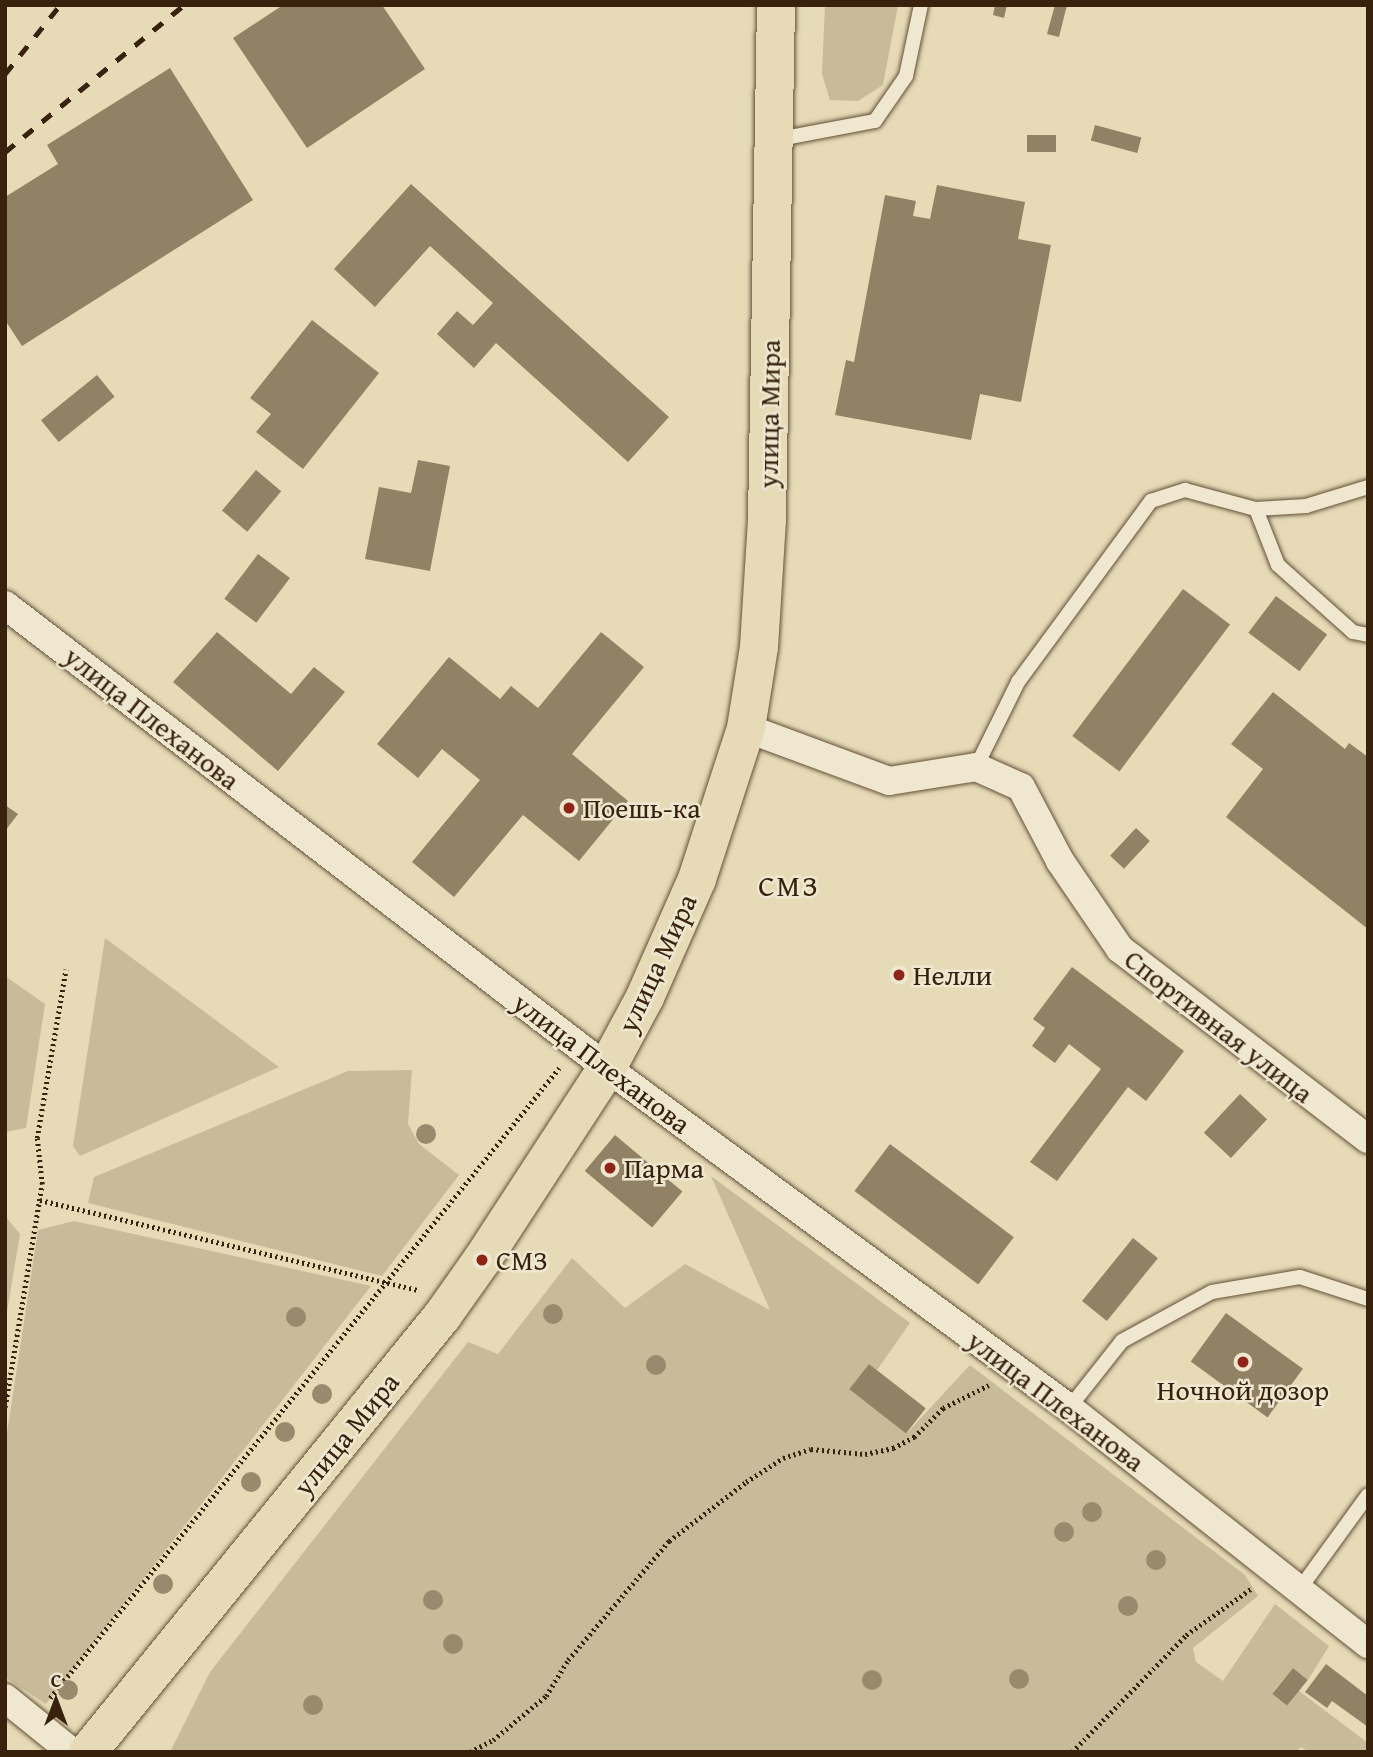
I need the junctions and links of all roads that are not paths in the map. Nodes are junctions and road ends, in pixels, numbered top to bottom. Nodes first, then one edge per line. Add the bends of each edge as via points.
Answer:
1 (776, 5) edge
2 (921, 5) edge
3 (772, 140) junction
4 (1368, 487) edge
5 (1256, 509) junction
6 (5, 605) edge
7 (1368, 635) edge
8 (746, 728) junction
9 (976, 767) junction
10 (592, 1056) junction
11 (1368, 1139) edge
12 (1368, 1299) edge
13 (1069, 1408) junction
14 (1368, 1495) edge
15 (1299, 1590) junction
16 (1368, 1644) edge
17 (5, 1698) edge
18 (72, 1752) edge
19 (88, 1752) edge

1 - 3 highway, улица Мира
2 - 3 lane via 906,76 875,121
3 - 8 highway, улица Мира via 767,520 760,647
4 - 5 lane via 1306,506
5 - 7 lane via 1278,565 1353,632
5 - 9 lane via 1185,490 1151,501 1018,682
6 - 10 street, улица Плеханова
8 - 9 street via 889,781
8 - 10 highway, улица Мира via 696,879 645,997
9 - 11 street, Спортивная улица via 1021,787 1060,861 1120,949
10 - 13 street, улица Плеханова
10 - 19 highway, улица Мира via 454,1299
12 - 13 lane via 1300,1277 1212,1292 1122,1341
13 - 15 street, улица Плеханова
14 - 15 lane
15 - 16 street, улица Плеханова
17 - 18 street

